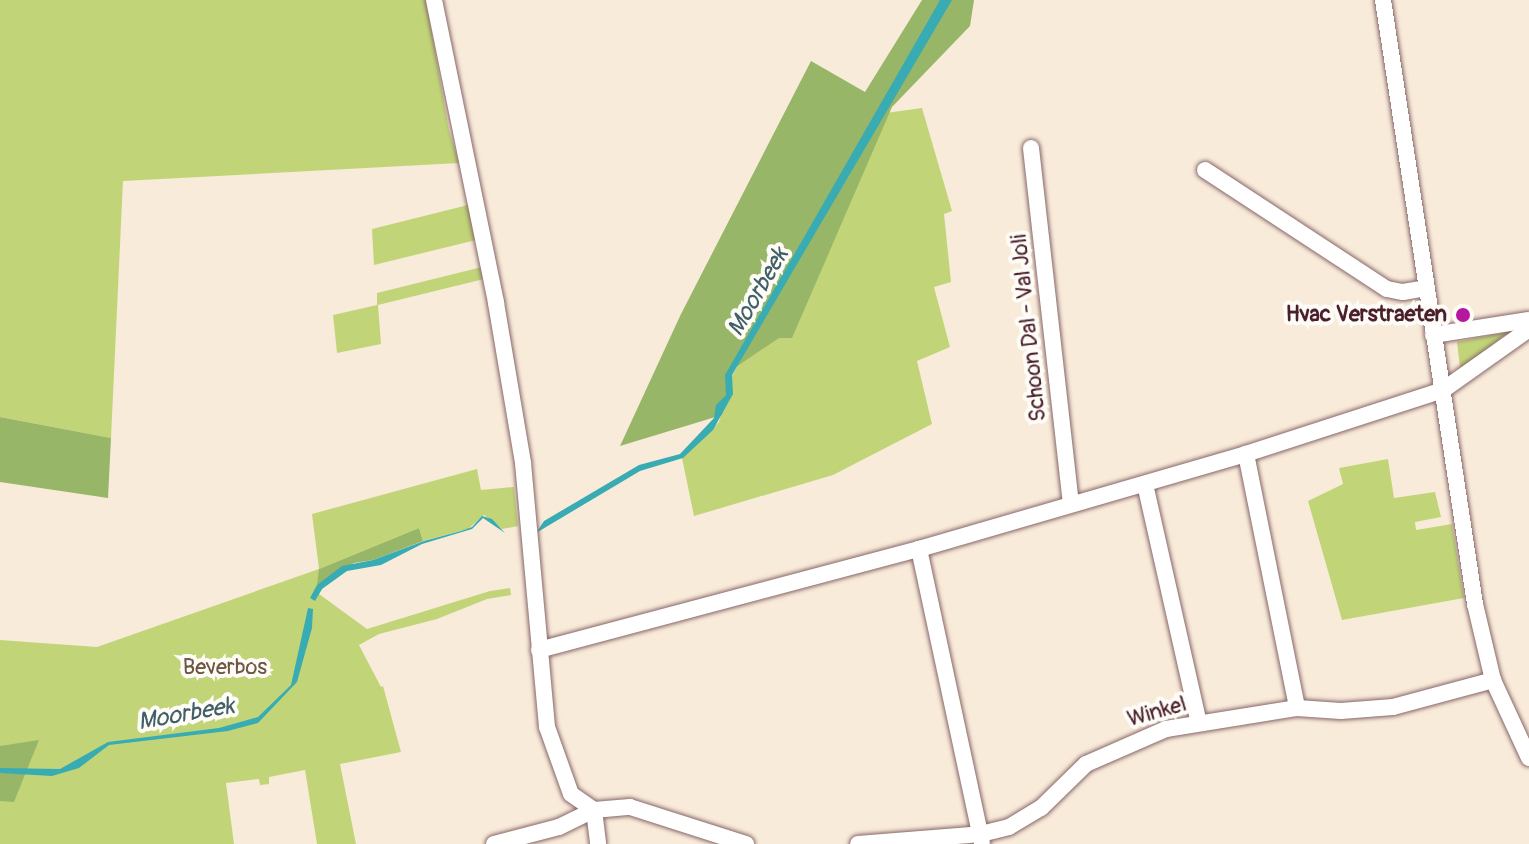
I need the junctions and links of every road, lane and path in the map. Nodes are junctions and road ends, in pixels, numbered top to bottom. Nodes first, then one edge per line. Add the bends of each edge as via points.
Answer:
1 (434, 0) edge
2 (1383, 0) edge
3 (1031, 148) dead end
4 (1205, 170) dead end
5 (1426, 288) junction
6 (1529, 320) edge
7 (1529, 329) edge
8 (1433, 335) junction
9 (1443, 390) junction
10 (1246, 454) junction
11 (1145, 484) junction
12 (1071, 504) junction
13 (919, 549) junction
14 (539, 650) junction
15 (1493, 680) junction
16 (1297, 708) junction
17 (1199, 723) junction
18 (1529, 758) edge
19 (594, 810) junction
20 (982, 839) edge
21 (494, 844) edge
22 (598, 844) edge
23 (746, 844) edge
24 (858, 844) edge

1 - 14 street via 523,463
2 - 5 street
3 - 12 street, Schoon Dal - Val Joli
4 - 5 street via 1387,289
5 - 8 street
6 - 8 street
7 - 9 street
8 - 9 street
9 - 10 street
9 - 15 street via 1475,604
10 - 11 street
10 - 16 street
11 - 12 street
11 - 17 street
12 - 13 street
13 - 14 street
13 - 20 street
14 - 19 street via 547,727 559,767 571,794
15 - 16 street, Winkel via 1393,707
15 - 18 street
16 - 17 street, Winkel
17 - 20 street, Winkel via 1166,729 1086,764 1041,808
19 - 21 street via 559,827
19 - 22 street
19 - 23 street via 630,807
20 - 24 street, Winkel

